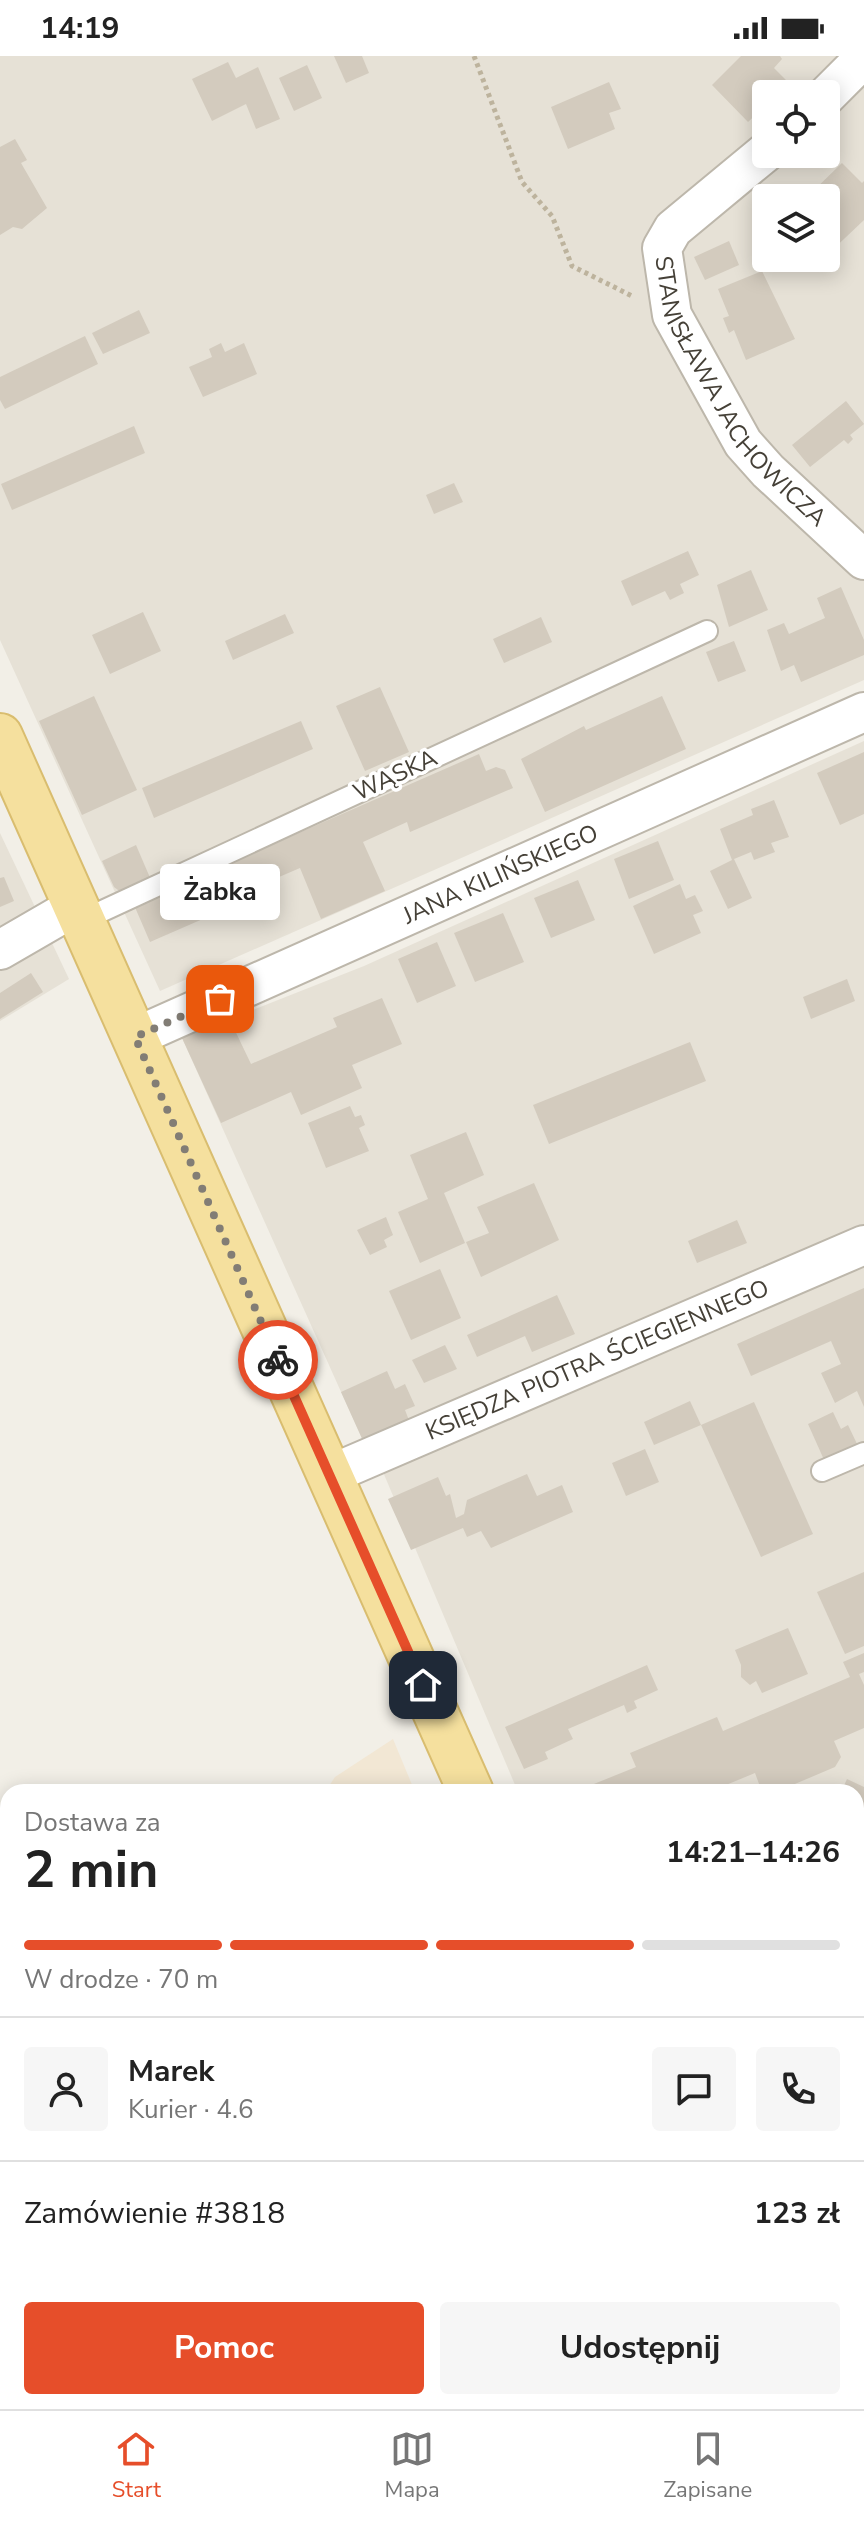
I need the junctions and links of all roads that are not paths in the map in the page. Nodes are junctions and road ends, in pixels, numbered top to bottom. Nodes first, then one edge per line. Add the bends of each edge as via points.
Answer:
1 (864, 58) edge
2 (840, 82) edge
3 (752, 164) edge
4 (864, 560) edge
5 (707, 631) dead end
6 (864, 712) edge
7 (0, 736) edge
8 (79, 913) junction
9 (0, 950) edge
10 (135, 1037) junction
11 (864, 1245) edge
12 (864, 1453) edge
13 (822, 1471) dead end
14 (329, 1475) junction
15 (467, 1784) edge

1 - 2 street
3 - 4 street, STANISŁAWA JACHOWICZA via 673,229 662,248 672,315 743,443
5 - 8 lane, WĄSKA
6 - 10 street, JANA KILIŃSKIEGO
7 - 8 main road
8 - 9 street
8 - 10 main road
10 - 14 main road
11 - 14 street, KSIĘDZA PIOTRA ŚCIEGIENNEGO
12 - 13 lane
14 - 15 main road

